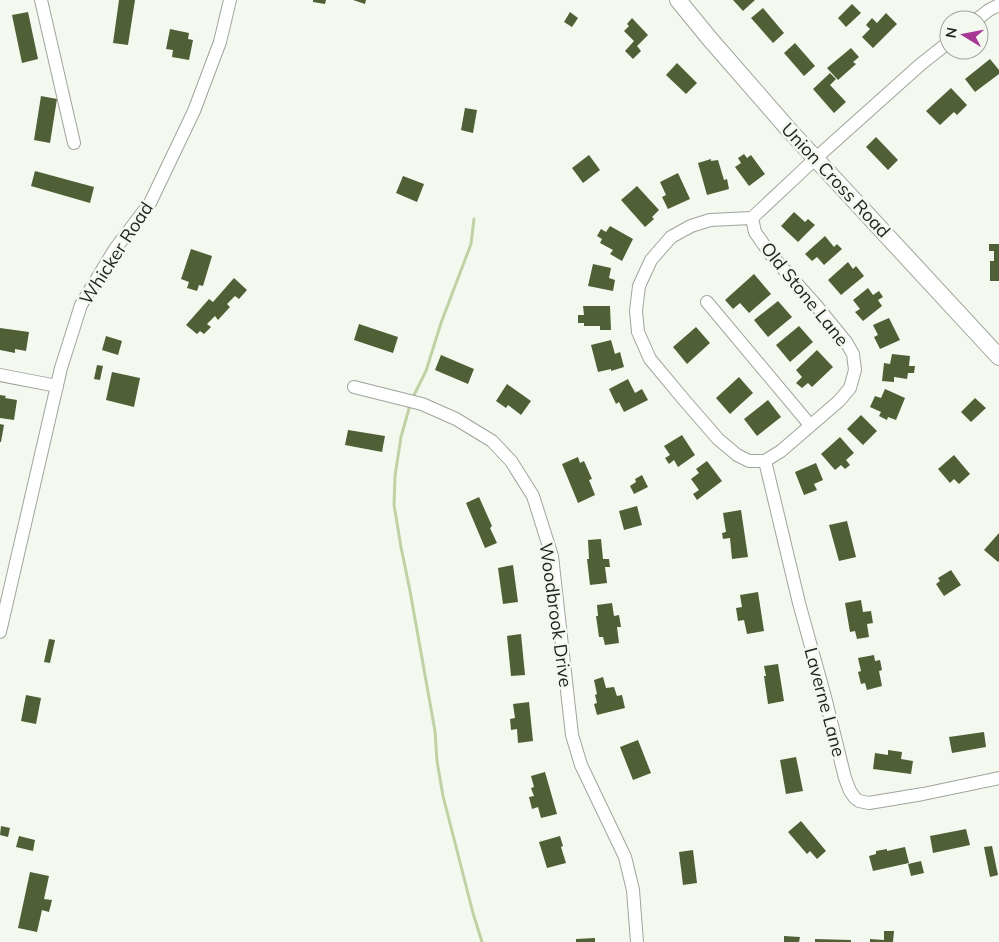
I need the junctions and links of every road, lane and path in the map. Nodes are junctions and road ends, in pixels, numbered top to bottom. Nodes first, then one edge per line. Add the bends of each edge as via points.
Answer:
1 (41, 0) edge
2 (230, 0) edge
3 (678, 0) edge
4 (939, 50) edge
5 (74, 143) dead end
6 (816, 158) junction
7 (752, 218) junction
8 (707, 302) dead end
9 (999, 357) edge
10 (0, 376) edge
11 (57, 386) junction
12 (354, 387) dead end
13 (810, 425) junction
14 (765, 461) junction
15 (0, 632) edge
16 (999, 778) edge
17 (638, 942) edge

1 - 5 street
2 - 11 street, Whicker Road via 220,42 194,111 150,203 115,249 81,305
3 - 6 main road, Union Cross Road
4 - 6 street
6 - 7 street
6 - 9 main road, Union Cross Road
7 - 13 street, Old Stone Lane via 755,232 771,255 815,304 853,354 855,370 850,388 839,402
7 - 14 street via 710,220 671,237 650,260 639,286 636,312 638,332 650,359 685,402 737,455
8 - 13 street
10 - 11 street
11 - 15 street, Whicker Road
12 - 17 street, Woodbrook Drive via 422,404 456,419 492,441 511,461 533,496 552,556 572,735 581,765 625,857 633,890
13 - 14 street, Old Stone Lane via 782,451
14 - 16 street, Laverne Lane via 799,604 850,791 859,800 869,803

